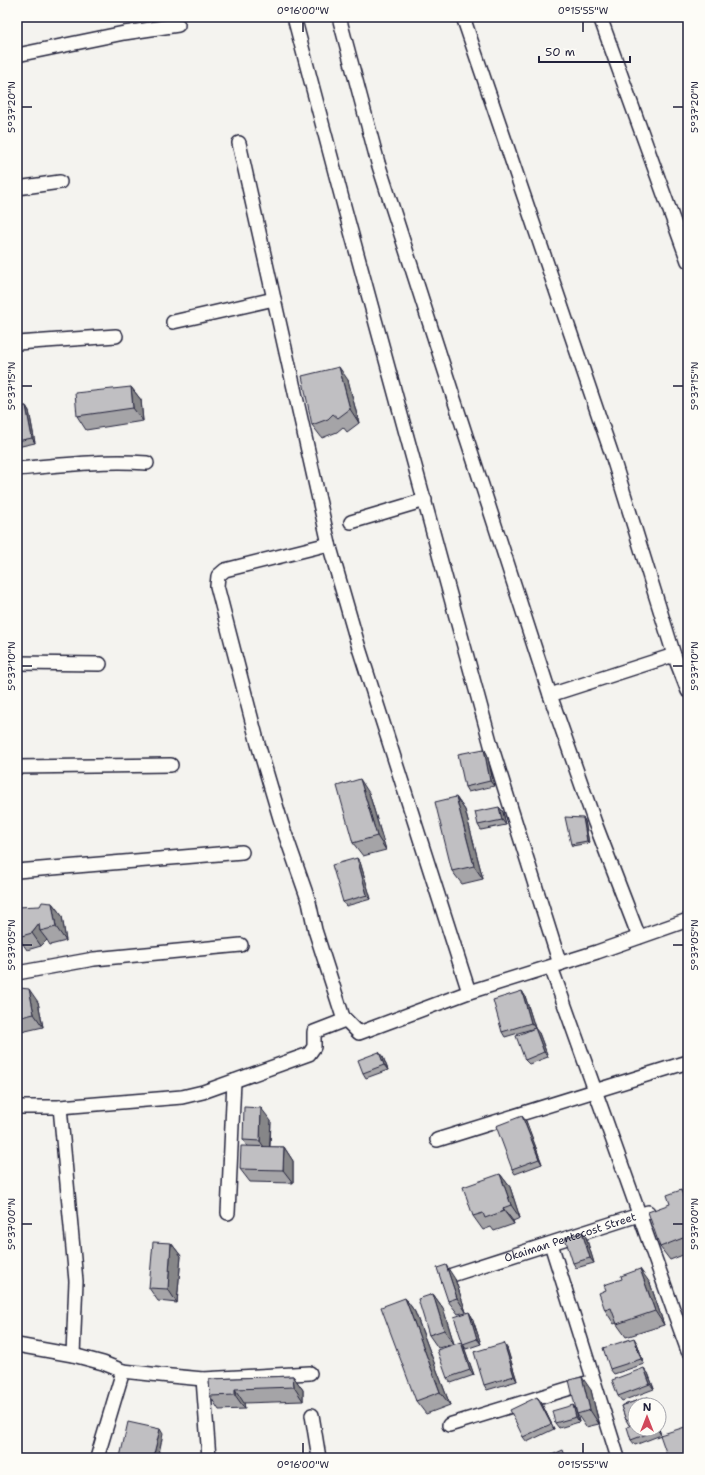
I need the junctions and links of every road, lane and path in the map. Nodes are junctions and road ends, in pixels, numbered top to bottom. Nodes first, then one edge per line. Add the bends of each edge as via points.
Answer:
1 (294, 17) edge
2 (340, 17) edge
3 (463, 17) edge
4 (600, 17) edge
5 (178, 26) dead end
6 (17, 55) edge
7 (238, 143) dead end
8 (60, 182) dead end
9 (17, 188) edge
10 (688, 261) edge
11 (274, 299) junction
12 (173, 322) dead end
13 (116, 336) dead end
14 (17, 343) edge
15 (147, 463) dead end
16 (17, 469) edge
17 (424, 500) junction
18 (351, 522) dead end
19 (329, 544) junction
20 (674, 655) junction
21 (17, 663) edge
22 (100, 664) dead end
23 (688, 691) edge
24 (550, 695) junction
25 (171, 765) dead end
26 (17, 767) edge
27 (242, 852) dead end
28 (17, 871) edge
29 (688, 920) edge
30 (639, 937) junction
31 (241, 945) dead end
32 (555, 965) junction
33 (17, 973) edge
34 (470, 992) junction
35 (342, 1021) junction
36 (688, 1062) edge
37 (234, 1081) junction
38 (595, 1092) junction
39 (60, 1106) junction
40 (17, 1108) edge
41 (437, 1140) dead end
42 (661, 1208) edge
43 (228, 1213) dead end
44 (640, 1215) junction
45 (551, 1244) junction
46 (452, 1275) dead end
47 (687, 1343) edge
48 (17, 1345) edge
49 (73, 1355) junction
50 (123, 1371) junction
51 (310, 1374) dead end
52 (203, 1379) junction
53 (595, 1381) junction
54 (312, 1414) dead end
55 (448, 1425) dead end
56 (97, 1458) edge
57 (209, 1458) edge
58 (319, 1458) edge
59 (618, 1458) edge

1 - 17 street
2 - 24 street via 378,163
3 - 20 street via 608,444
4 - 10 street
5 - 6 street via 124,32
7 - 11 street
8 - 9 street
11 - 12 street
11 - 19 street
13 - 14 street
15 - 16 street via 119,461
17 - 18 street
17 - 32 street via 491,746
19 - 34 street via 359,648
19 - 35 street via 225,570 218,576 216,586 258,744 282,825 309,902
20 - 23 street
20 - 24 street
21 - 22 street
24 - 30 street
25 - 26 street
27 - 28 street
29 - 30 street
30 - 32 street
31 - 33 street via 94,959
32 - 34 street
32 - 38 street
34 - 35 street via 359,1033
35 - 37 street via 314,1032 314,1047 309,1054
36 - 38 street
37 - 39 street via 182,1097
37 - 43 street
38 - 41 street
38 - 44 street
39 - 40 street
39 - 49 street via 76,1281
42 - 44 street, Okaiman Pentecost Street
44 - 45 street, Okaiman Pentecost Street
44 - 47 street
45 - 46 street, Okaiman Pentecost Street
45 - 53 street
48 - 49 street
49 - 50 street
50 - 52 street
50 - 56 street
51 - 52 street
52 - 57 street
53 - 55 street
53 - 59 street
54 - 58 street

